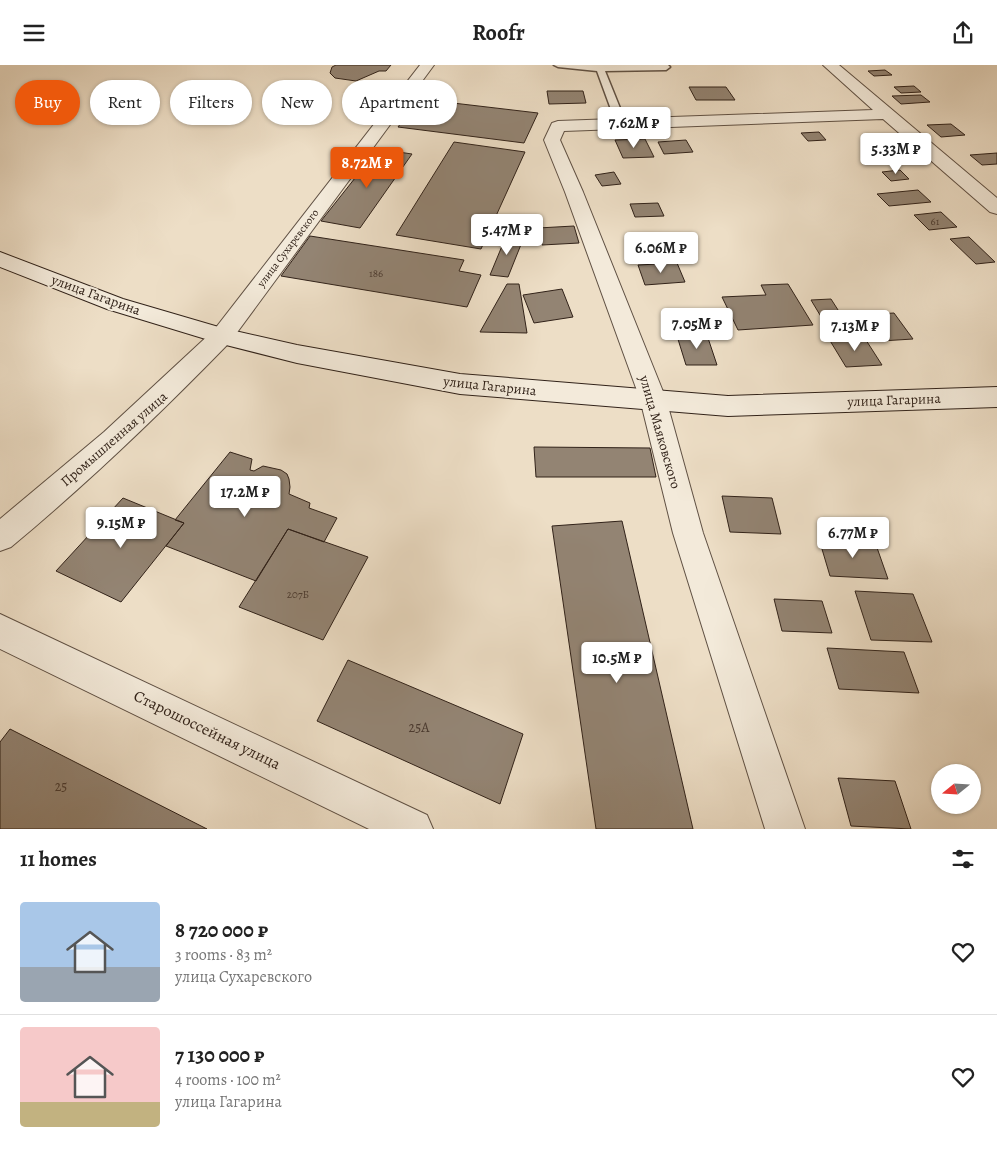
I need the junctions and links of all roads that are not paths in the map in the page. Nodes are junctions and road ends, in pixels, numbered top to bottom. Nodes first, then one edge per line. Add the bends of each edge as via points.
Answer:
1 (427, 65) edge
2 (558, 65) edge
3 (830, 65) edge
4 (666, 67) dead end
5 (600, 69) junction
6 (886, 114) junction
7 (621, 123) junction
8 (997, 208) edge
9 (0, 259) edge
10 (222, 336) junction
11 (997, 397) edge
12 (653, 399) junction
13 (0, 537) edge
14 (0, 631) edge
15 (413, 829) edge
16 (785, 829) edge

1 - 10 street, улица Сухаревского
2 - 5 lane
3 - 6 street
4 - 5 lane
5 - 7 lane
6 - 7 street, улица Маяковского
6 - 8 street
7 - 12 street, улица Маяковского via 558,126 552,140
9 - 10 street, улица Гагарина via 116,304
10 - 12 street, улица Гагарина via 297,354 460,384
10 - 13 street, Промышленная улица via 170,390
11 - 12 street, улица Гагарина via 728,406
12 - 16 street, улица Маяковского via 688,533
14 - 15 street, Старошоссейная улица

